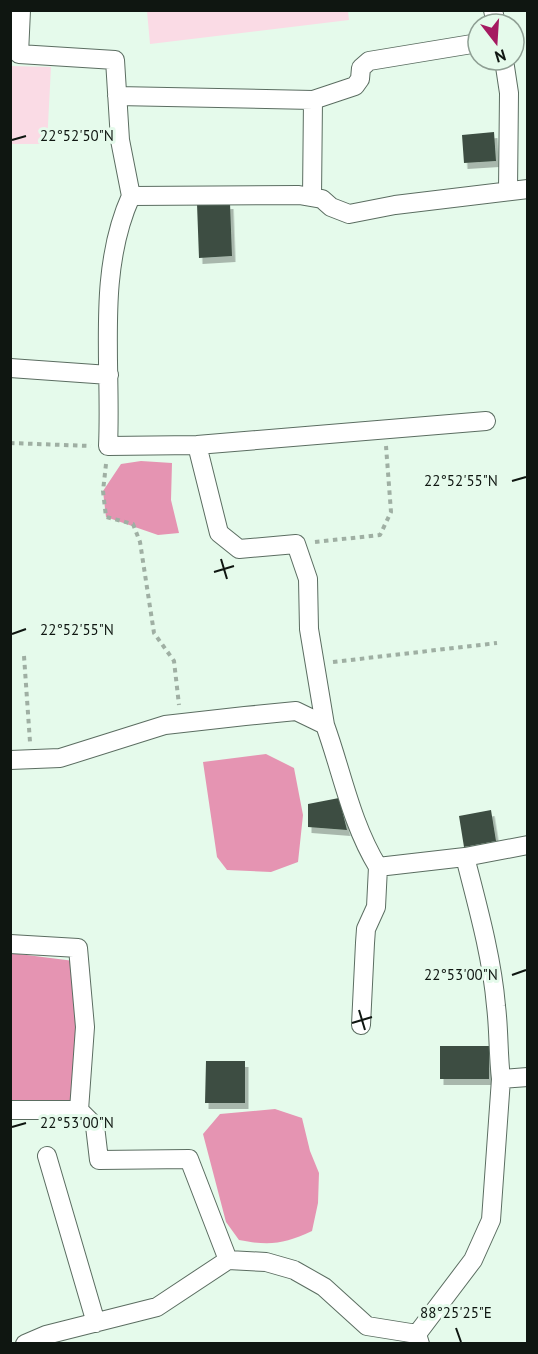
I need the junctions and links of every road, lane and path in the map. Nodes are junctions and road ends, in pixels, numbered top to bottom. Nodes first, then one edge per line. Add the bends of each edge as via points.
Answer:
1 (21, 10) edge
2 (466, 45) edge
3 (506, 72) edge
4 (117, 96) junction
5 (313, 100) junction
6 (528, 189) edge
7 (508, 190) junction
8 (131, 196) junction
9 (312, 197) junction
10 (10, 368) edge
11 (109, 375) junction
12 (486, 421) dead end
13 (385, 431) junction
14 (10, 443) edge
15 (197, 445) junction
16 (108, 446) junction
17 (296, 544) junction
18 (497, 643) dead end
19 (24, 656) dead end
20 (315, 664) junction
21 (181, 723) junction
22 (325, 725) junction
23 (10, 760) edge
24 (32, 761) junction
25 (528, 845) edge
26 (465, 857) junction
27 (378, 867) junction
28 (10, 944) edge
29 (361, 1025) dead end
30 (528, 1077) edge
31 (501, 1079) junction
32 (10, 1110) edge
33 (79, 1110) junction
34 (47, 1156) dead end
35 (228, 1260) junction
36 (96, 1323) junction
37 (418, 1339) edge
38 (25, 1344) edge

1 - 4 street via 19,54 115,60
2 - 5 street via 369,61 361,68 355,87
3 - 7 street
4 - 5 street
4 - 8 street via 120,140
5 - 9 street
6 - 7 street
7 - 9 street via 349,214
8 - 9 street
8 - 11 street via 122,216 109,275
10 - 11 street
11 - 16 street
12 - 13 street
13 - 15 street
13 - 17 path via 391,512 380,535
14 - 16 path
15 - 16 street
15 - 17 street via 219,533 239,549
16 - 21 path via 103,491 106,517 133,524 140,542 154,633 174,661
17 - 20 street via 308,579 309,629
18 - 20 path
19 - 24 path
20 - 22 street
21 - 22 street via 296,711
21 - 24 street via 60,758
22 - 27 street via 351,808
23 - 24 street
25 - 26 street
26 - 27 street
26 - 31 street via 496,1006
27 - 29 street via 376,907 365,936
28 - 33 street via 78,948 85,1027
30 - 31 street
31 - 37 street via 491,1220 473,1260
32 - 33 street
33 - 35 street via 95,1125 99,1160 189,1159
34 - 36 street
35 - 36 street via 157,1307
35 - 37 street via 266,1262 294,1270 324,1287 367,1326
36 - 38 street

